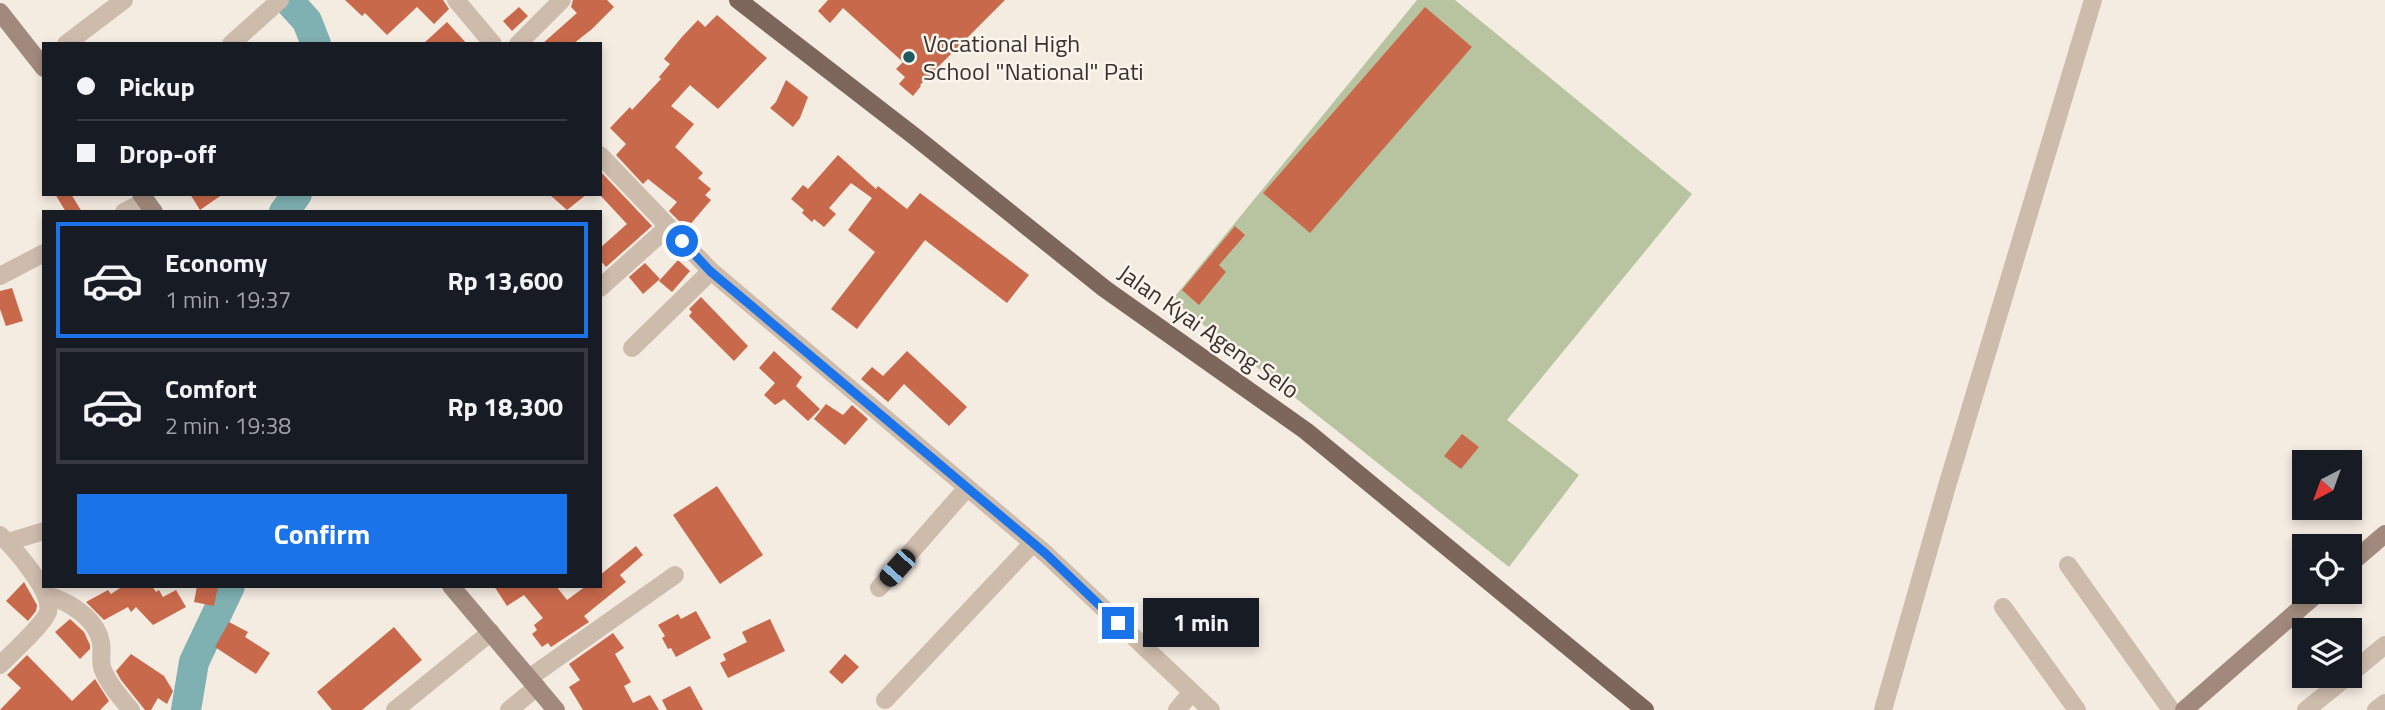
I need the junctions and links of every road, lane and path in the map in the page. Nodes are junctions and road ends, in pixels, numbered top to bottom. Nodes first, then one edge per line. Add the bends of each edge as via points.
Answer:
1 (124, 0) edge
2 (456, 0) edge
3 (562, 0) edge
4 (738, 0) edge
5 (2093, 0) edge
6 (273, 3) edge
7 (0, 12) edge
8 (69, 42) edge
9 (233, 42) edge
10 (491, 42) edge
11 (520, 42) edge
12 (42, 63) edge
13 (602, 157) edge
14 (147, 202) edge
15 (129, 210) edge
16 (668, 227) junction
17 (42, 254) edge
18 (710, 271) junction
19 (0, 276) edge
20 (602, 286) edge
21 (632, 348) dead end
22 (967, 488) junction
23 (42, 531) edge
24 (2385, 534) edge
25 (4, 539) edge
26 (1032, 544) junction
27 (2362, 554) edge
28 (2068, 565) dead end
29 (675, 575) dead end
30 (453, 588) edge
31 (879, 588) dead end
32 (46, 595) junction
33 (2306, 604) edge
34 (2003, 607) dead end
35 (491, 632) junction
36 (2385, 645) edge
37 (2362, 664) edge
38 (0, 665) edge
39 (533, 683) junction
40 (2333, 688) edge
41 (1191, 693) junction
42 (885, 700) dead end
43 (2385, 703) edge
44 (2194, 707) edge
45 (131, 710) edge
46 (395, 710) edge
47 (509, 710) edge
48 (556, 710) edge
49 (1177, 710) edge
50 (1211, 710) edge
51 (1645, 710) edge
52 (1883, 710) edge
53 (2077, 710) edge
54 (2171, 710) edge
55 (2306, 710) edge
56 (2376, 710) edge

1 - 8 street
2 - 10 street
3 - 11 street
4 - 51 main road, Jalan Kyai Ageng Selo via 1105,289 1306,431
5 - 52 street
6 - 9 street
7 - 12 main road
13 - 16 street
14 - 15 street
16 - 18 street
16 - 20 street
17 - 19 street
18 - 21 street
18 - 22 street
22 - 26 street
22 - 31 street
23 - 25 street
24 - 27 main road
25 - 32 street
26 - 41 street
26 - 42 street
28 - 54 street
29 - 39 street
30 - 35 main road
32 - 38 street via 45,618
32 - 45 street via 71,603 94,627 101,642 103,671
33 - 44 main road
34 - 53 street
35 - 39 main road
35 - 46 street
36 - 37 street
39 - 47 street
39 - 48 main road
40 - 55 street
41 - 49 street
41 - 50 street
43 - 56 street

